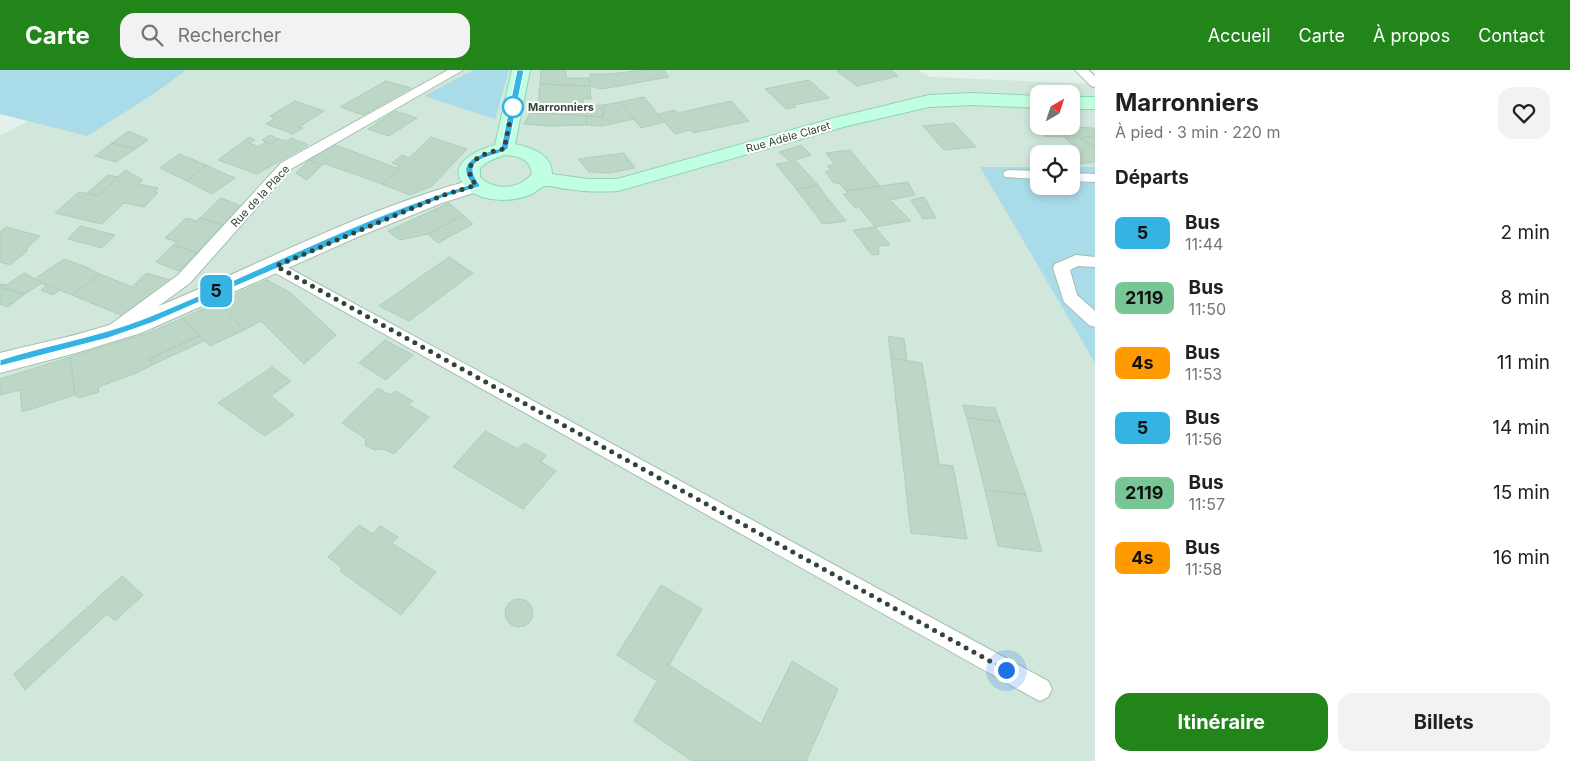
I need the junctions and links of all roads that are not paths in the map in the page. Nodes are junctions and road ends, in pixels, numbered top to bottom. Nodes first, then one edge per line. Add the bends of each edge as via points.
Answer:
1 (457, 70) edge
2 (521, 70) edge
3 (1081, 70) edge
4 (1095, 83) edge
5 (1030, 102) edge
6 (1080, 103) edge
7 (1095, 103) edge
8 (504, 149) junction
9 (1010, 174) dead end
10 (1030, 175) edge
11 (1080, 177) edge
12 (1095, 178) edge
13 (540, 179) junction
14 (476, 185) junction
15 (1095, 262) edge
16 (276, 266) junction
17 (1095, 321) edge
18 (108, 334) junction
19 (0, 363) edge
20 (1040, 689) dead end

1 - 18 lane, Rue de la Place via 286,166 184,279
2 - 8 street
3 - 4 lane
5 - 13 street, Rue Adèle Claret via 929,101 618,185 594,186
6 - 7 street
8 - 13 street via 533,156 541,164
8 - 14 street via 473,162 470,178
9 - 10 lane
11 - 12 lane
13 - 14 street via 526,189 510,193 494,192
14 - 16 street via 441,196
15 - 17 lane via 1076,260 1061,268 1070,298
16 - 18 street
16 - 20 lane
18 - 19 street

